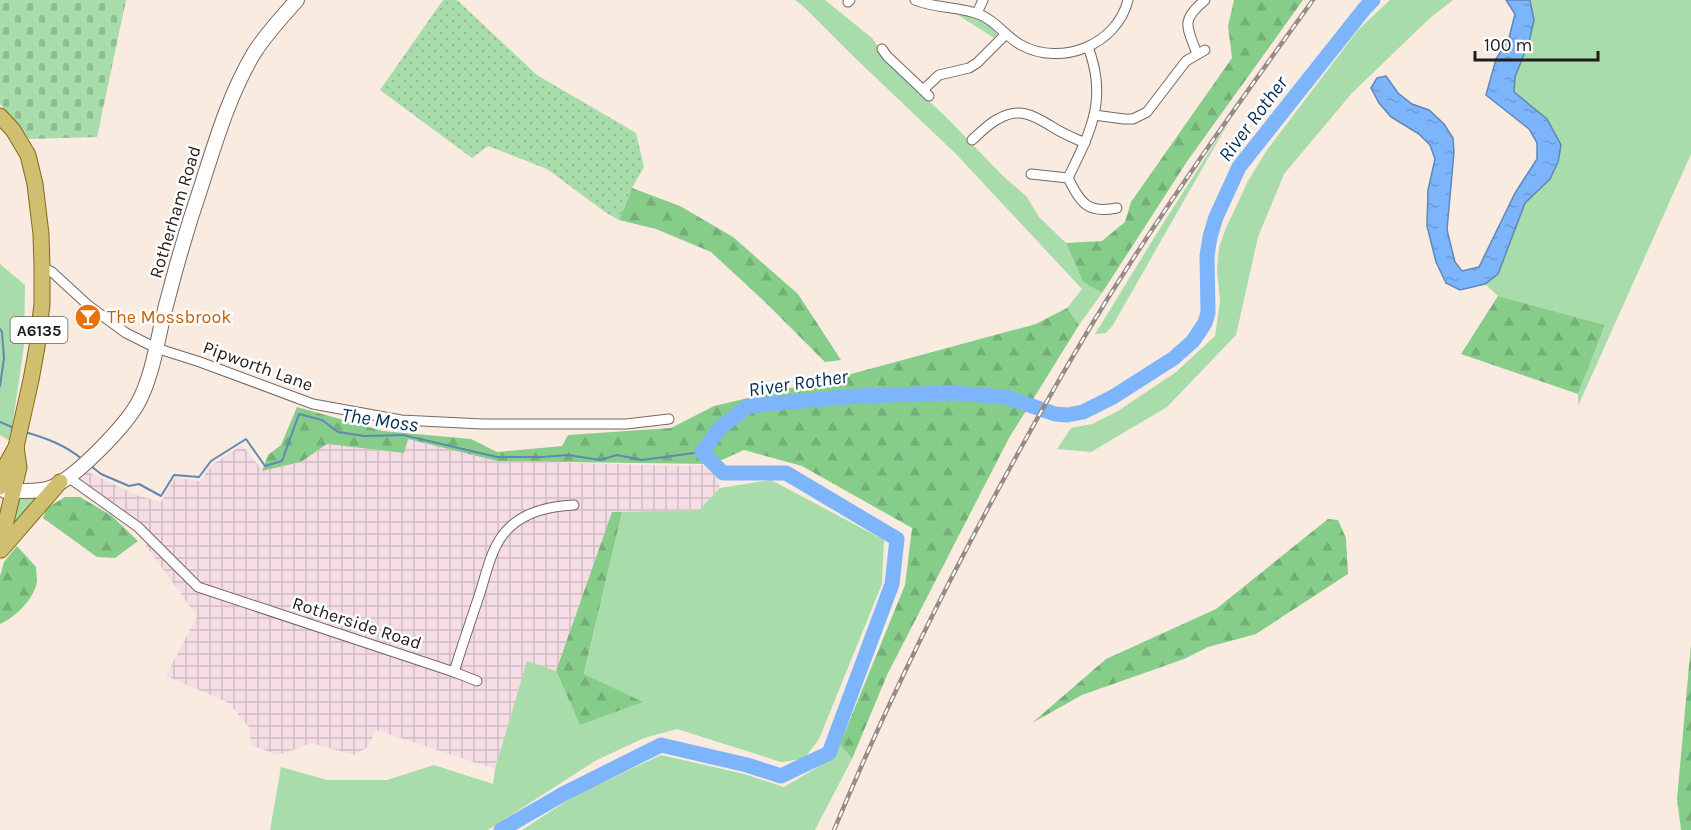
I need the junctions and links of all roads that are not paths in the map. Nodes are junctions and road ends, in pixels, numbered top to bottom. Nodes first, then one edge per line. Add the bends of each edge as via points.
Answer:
1 (297, 0) edge
2 (915, 0) edge
3 (983, 0) edge
4 (1128, 0) edge
5 (1205, 0) edge
6 (977, 13) junction
7 (1006, 34) junction
8 (1088, 47) junction
9 (882, 49) dead end
10 (1094, 115) junction
11 (0, 116) edge
12 (972, 140) dead end
13 (1085, 142) junction
14 (1032, 174) dead end
15 (1068, 178) junction
16 (1117, 208) dead end
17 (42, 267) junction
18 (156, 348) junction
19 (669, 418) dead end
20 (64, 480) junction
21 (3, 490) edge
22 (574, 505) dead end
23 (0, 514) edge
24 (0, 549) edge
25 (454, 672) junction
26 (477, 681) dead end

1 - 18 main road, Rotherham Road via 254,53 234,94 177,261
2 - 6 street
3 - 6 street
4 - 8 street via 1112,29
5 - 10 street via 1191,14 1187,27 1201,52 1186,61 1147,112 1133,119
6 - 7 street via 996,23
7 - 8 street via 1027,48 1047,53
7 - 9 street via 969,68 939,75 926,93
8 - 10 street via 1097,81
10 - 13 street
11 - 17 main road, A6135 via 28,155 39,211
12 - 13 street via 996,119 1023,113
13 - 15 street
14 - 15 street
15 - 16 street via 1085,205 1097,210
17 - 18 street, Pipworth Lane via 126,333
17 - 21 main road, A6135 via 37,347 12,472
18 - 19 street, Pipworth Lane via 312,404 401,420 626,424
18 - 20 main road, Rotherham Road via 144,390 132,412
20 - 21 main road, Rotherham Road via 46,489
20 - 24 main road
20 - 25 street, Rotherside Road via 138,527 198,587
21 - 23 main road, A6135 via 8,494
21 - 24 main road, A6135
22 - 25 street via 536,512 505,532 494,552
25 - 26 street, Rotherside Road

